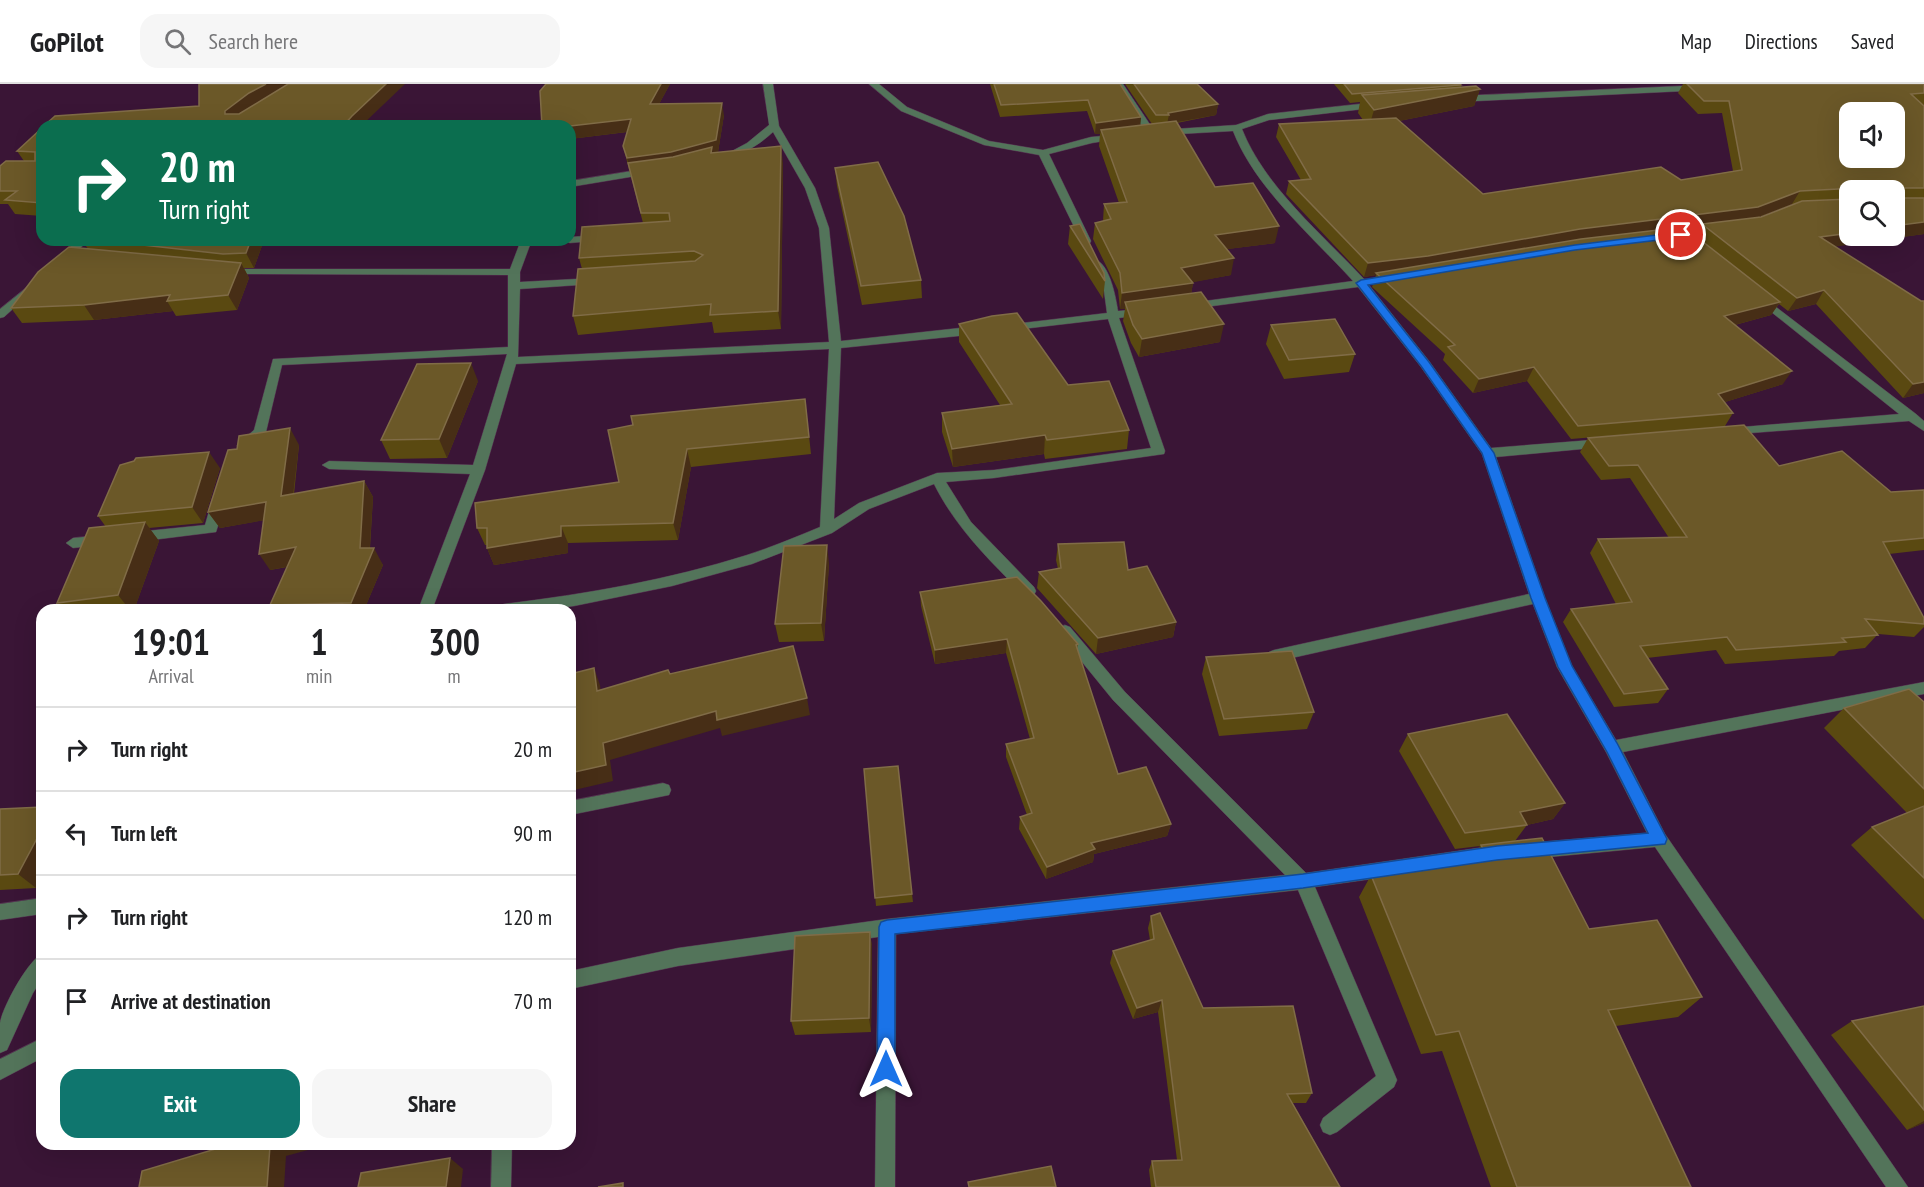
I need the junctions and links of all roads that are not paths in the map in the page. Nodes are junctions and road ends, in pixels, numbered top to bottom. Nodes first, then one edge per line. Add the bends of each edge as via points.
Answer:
1 (768, 84) edge
2 (874, 84) edge
3 (1118, 84) edge
4 (1483, 84) edge
5 (1722, 84) edge
6 (1494, 96) junction
7 (1439, 100) edge
8 (1395, 104) edge
9 (774, 126) junction
10 (1237, 128) junction
11 (1150, 132) junction
12 (1138, 134) edge
13 (1126, 135) edge
14 (1043, 153) junction
15 (714, 160) edge
16 (665, 169) edge
17 (576, 183) edge
18 (614, 238) edge
19 (576, 240) edge
20 (80, 246) edge
21 (524, 246) edge
22 (209, 271) edge
23 (514, 272) junction
24 (606, 280) edge
25 (1382, 280) edge
26 (1361, 283) junction
27 (513, 286) junction
28 (1745, 286) edge
29 (1172, 309) edge
30 (1149, 312) edge
31 (0, 315) edge
32 (1113, 316) junction
33 (835, 345) junction
34 (512, 356) junction
35 (1912, 417) junction
36 (1924, 427) edge
37 (1712, 434) edge
38 (1617, 442) edge
39 (1488, 453) junction
40 (233, 454) edge
41 (329, 465) dead end
42 (478, 470) junction
43 (937, 478) junction
44 (224, 486) edge
45 (827, 530) junction
46 (73, 543) dead end
47 (1538, 598) junction
48 (1038, 600) edge
49 (426, 604) edge
50 (551, 604) edge
51 (1054, 617) edge
52 (1274, 656) edge
53 (1924, 688) edge
54 (1612, 747) junction
55 (663, 790) dead end
56 (576, 807) edge
57 (1659, 839) junction
58 (1303, 881) junction
59 (36, 907) edge
60 (0, 912) edge
61 (887, 927) junction
62 (36, 972) edge
63 (576, 979) edge
64 (0, 1043) edge
65 (36, 1051) edge
66 (0, 1070) edge
67 (1330, 1125) dead end
68 (502, 1150) edge
69 (501, 1187) edge
70 (885, 1187) edge
71 (1898, 1187) edge

1 - 9 street
2 - 14 street via 904,109 987,143
3 - 11 street
4 - 6 street
5 - 6 street
6 - 7 street
8 - 10 street via 1268,117
9 - 15 street via 744,149
9 - 33 street via 810,188 824,228
10 - 11 street
10 - 26 street via 1246,151 1271,186
11 - 12 street
13 - 14 street
14 - 32 street via 1110,291
16 - 17 street
18 - 19 street
20 - 31 street
21 - 23 street
22 - 23 street
23 - 27 street
24 - 27 street
25 - 26 street
26 - 29 street
26 - 39 street
27 - 34 street
28 - 35 street
30 - 32 street
32 - 33 street
32 - 43 street via 1159,451
33 - 34 street
33 - 45 street
34 - 40 street via 277,362 260,432
34 - 42 street
35 - 36 street
35 - 37 street
38 - 39 street
39 - 47 street
41 - 42 street
42 - 49 street
43 - 45 street via 864,506
43 - 48 street via 970,533
44 - 46 street via 211,529
45 - 50 street via 752,559 672,581
47 - 52 street
47 - 54 street via 1565,667
51 - 58 street via 1119,696
53 - 54 street
54 - 57 street
55 - 56 street
57 - 58 street via 1497,853
57 - 71 street
58 - 61 street
58 - 67 street via 1386,1080
59 - 60 street
61 - 63 street via 678,957
61 - 70 street
62 - 64 street
65 - 66 street
68 - 69 street

